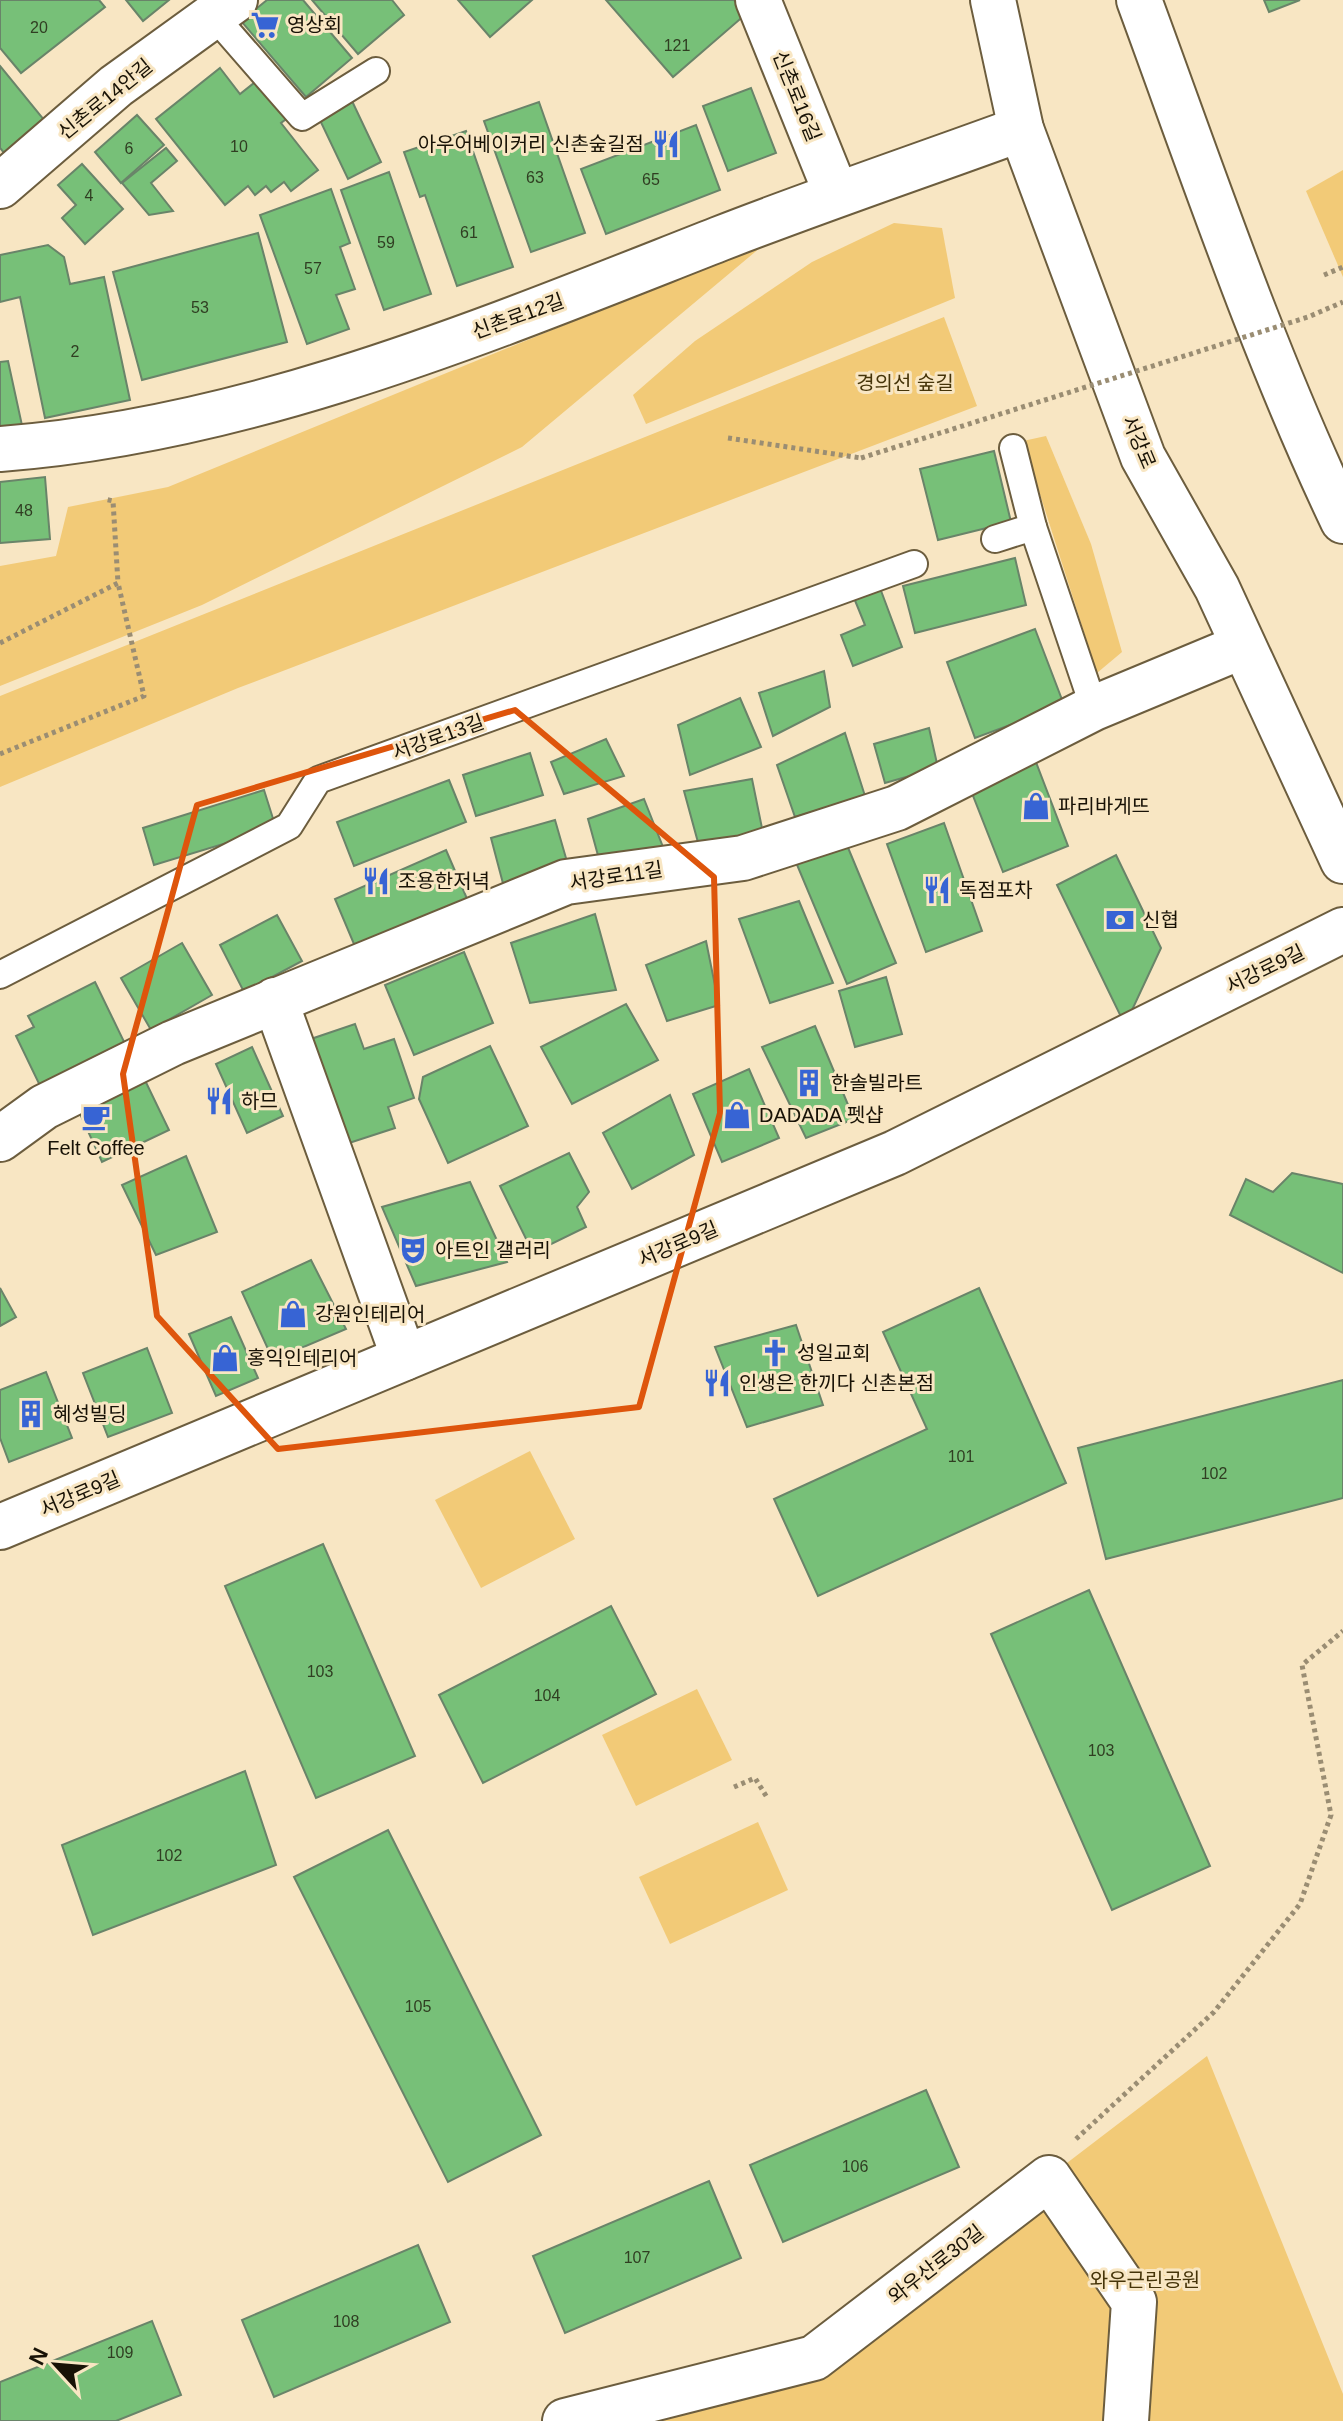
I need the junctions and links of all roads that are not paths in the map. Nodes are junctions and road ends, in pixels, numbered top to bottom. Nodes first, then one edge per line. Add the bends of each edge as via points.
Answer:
1 (758, 0) edge
2 (993, 0) edge
3 (1139, 0) edge
4 (224, 8) edge
5 (376, 71) dead end
6 (1021, 129) junction
7 (0, 186) edge
8 (836, 193) junction
9 (1013, 448) dead end
10 (0, 449) edge
11 (1332, 468) edge
12 (1343, 521) edge
13 (1033, 527) junction
14 (995, 539) dead end
15 (914, 564) dead end
16 (1243, 646) junction
17 (1094, 708) junction
18 (1343, 861) edge
19 (1343, 930) edge
20 (0, 975) edge
21 (275, 1000) junction
22 (0, 1139) edge
23 (404, 1358) junction
24 (0, 1527) edge
25 (565, 2421) edge
26 (1126, 2421) edge

1 - 8 street, 신촌로16길
2 - 6 street, 서강로
3 - 11 street via 1220,221
4 - 5 lane, 신촌로14안길 via 302,117
4 - 7 street, 신촌로14안길 via 116,86
6 - 8 street, 신촌로12길
6 - 16 street, 서강로 via 1143,457 1217,588
8 - 10 street, 신촌로12길 via 587,291 295,395 144,432
9 - 13 lane
11 - 12 street
13 - 14 lane
13 - 17 lane
15 - 20 lane, 서강로13길 via 318,780 289,826
16 - 17 street, 서강로11길
16 - 18 street, 서강로
17 - 21 street, 서강로11길 via 897,808 743,858 566,882
19 - 23 street, 서강로9길 via 895,1153
21 - 22 street, 서강로11길 via 44,1107
21 - 23 street
23 - 24 street, 서강로9길
25 - 26 street, 와우산로30길 via 814,2358 1049,2178 1134,2302

